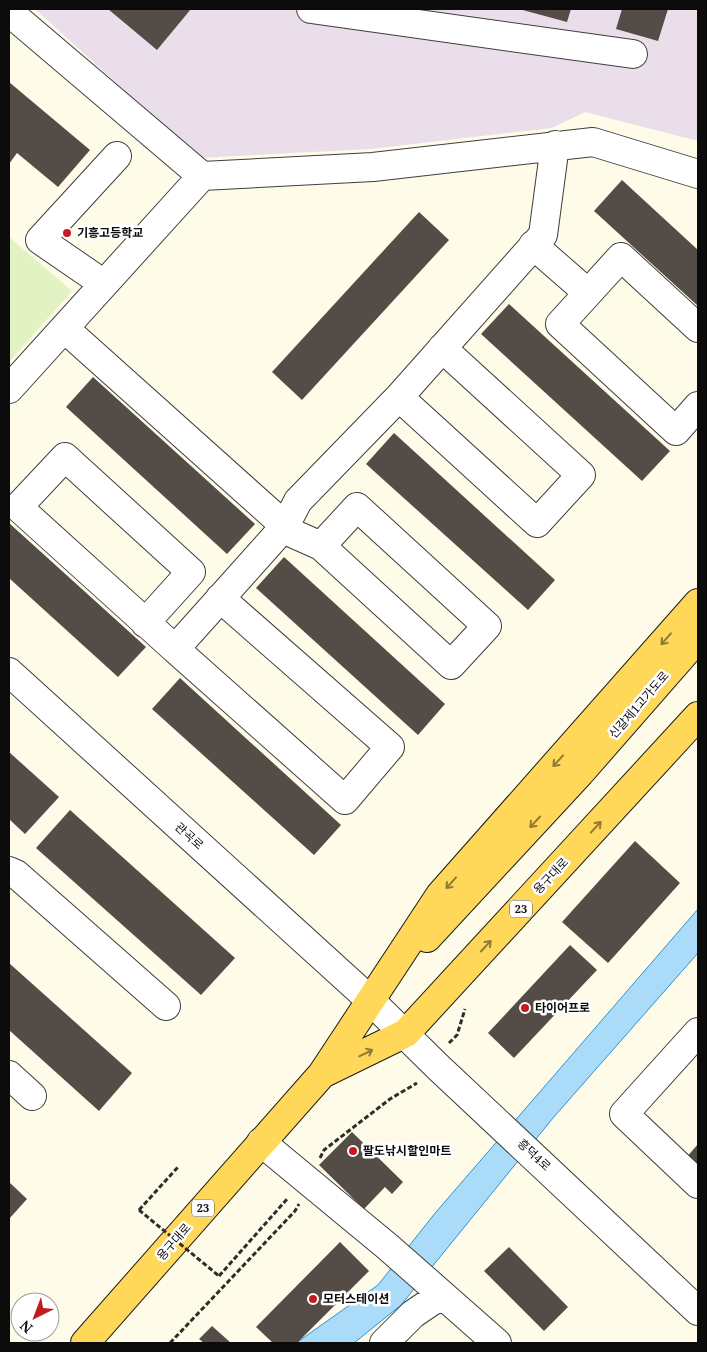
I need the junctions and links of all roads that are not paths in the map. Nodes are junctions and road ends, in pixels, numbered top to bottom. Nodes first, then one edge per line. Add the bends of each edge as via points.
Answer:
1 (311, 9) edge
2 (9, 12) edge
3 (633, 54) dead end
4 (554, 146) junction
5 (117, 156) dead end
6 (698, 174) edge
7 (202, 176) junction
8 (533, 245) junction
9 (104, 284) junction
10 (588, 293) junction
11 (64, 328) junction
12 (698, 328) edge
13 (442, 348) junction
14 (9, 389) edge
15 (399, 396) junction
16 (698, 406) edge
17 (285, 526) junction
18 (321, 546) junction
19 (220, 598) junction
20 (698, 603) edge
21 (145, 623) junction
22 (698, 638) edge
23 (175, 649) junction
24 (9, 672) edge
25 (698, 716) edge
26 (580, 773) joint
27 (9, 871) edge
28 (370, 1000) junction
29 (166, 1006) dead end
30 (698, 1032) edge
31 (406, 1034) junction
32 (322, 1074) junction
33 (9, 1075) edge
34 (32, 1096) dead end
35 (261, 1142) junction
36 (698, 1184) edge
37 (436, 1291) junction
38 (698, 1311) edge
39 (86, 1343) edge
40 (384, 1343) edge
41 (497, 1343) edge

1 - 3 street
2 - 7 street
4 - 6 street via 593,142
4 - 7 street via 373,167
4 - 8 street via 543,235
5 - 9 street via 40,240
7 - 9 street
8 - 10 street
8 - 13 street
9 - 11 street
10 - 12 street via 621,257
10 - 16 street via 560,324 676,431
11 - 14 street
11 - 17 street
13 - 15 street
13 - 15 street via 581,474 537,523
15 - 17 street via 298,501
17 - 18 street via 294,534
17 - 19 street
18 - 18 street via 451,665 487,626 357,507
19 - 23 street
19 - 23 street via 390,747 345,800
20 -> 28 main road, 용구대로 via 440,895
21 - 21 street via 191,572 65,457 18,507
21 - 23 street
22 - 26 main road, 신갈제1고가도로
24 - 28 street, 관곡로
31 -> 25 main road, 용구대로 / 23
26 -> 28 main road, 용구대로
27 - 29 street
28 - 31 street, 흥덕4로
28 - 32 main road, 용구대로
30 - 36 street via 624,1114
32 -> 31 main road, 용구대로 / 23
31 - 38 street, 흥덕4로
32 - 35 main road, 용구대로 / 23
33 - 34 street
35 - 37 street
35 - 39 main road, 용구대로 / 23
37 - 40 street
37 - 41 street

